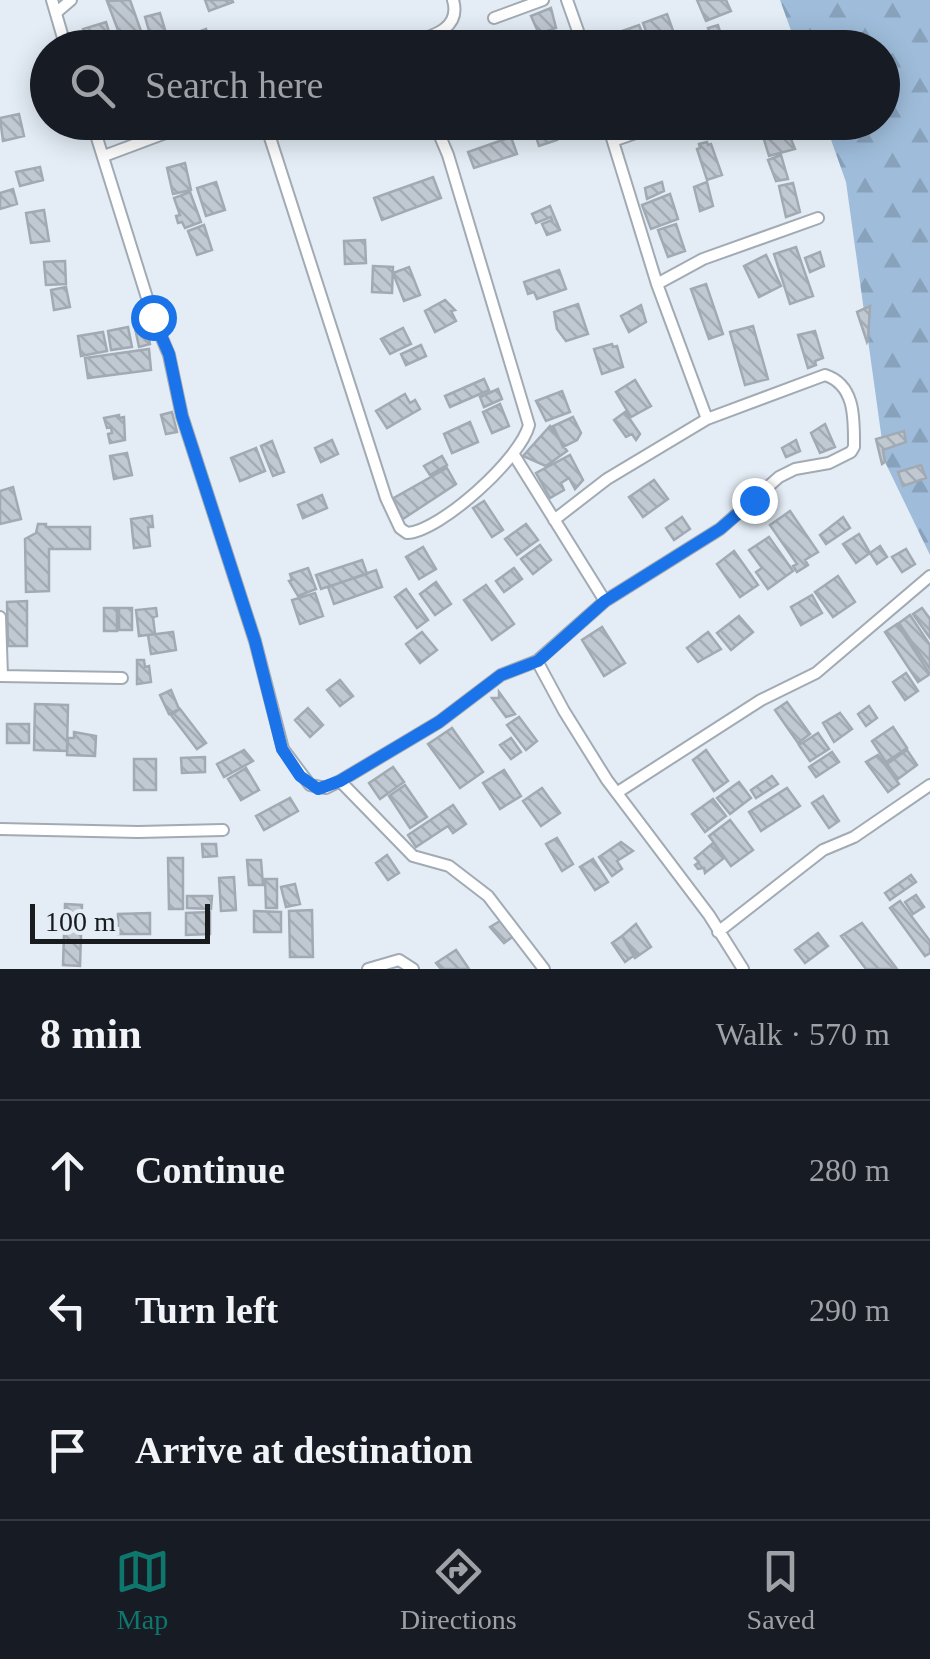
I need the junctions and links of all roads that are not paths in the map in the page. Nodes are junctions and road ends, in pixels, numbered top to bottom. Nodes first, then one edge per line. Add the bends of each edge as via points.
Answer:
1 (71, 0) edge
2 (453, 0) edge
3 (544, 0) edge
4 (567, 0) edge
5 (54, 6) edge
6 (494, 18) dead end
7 (439, 30) edge
8 (578, 30) edge
9 (98, 140) edge
10 (147, 140) edge
11 (271, 140) edge
12 (442, 140) edge
13 (613, 140) edge
14 (104, 156) junction
15 (818, 218) dead end
16 (658, 284) junction
17 (707, 419) junction
18 (514, 455) junction
19 (554, 520) junction
20 (930, 576) edge
21 (605, 601) junction
22 (0, 618) edge
23 (538, 661) junction
24 (1, 676) edge
25 (122, 678) dead end
26 (340, 781) junction
27 (930, 785) edge
28 (618, 792) junction
29 (0, 829) edge
30 (223, 830) dead end
31 (718, 932) junction
32 (368, 969) edge
33 (413, 969) edge
34 (544, 969) edge
35 (743, 969) edge

1 - 5 street
2 - 7 street via 452,24
3 - 6 street
4 - 8 street
9 - 14 street
10 - 14 street
11 - 18 street via 400,528 426,528
12 - 18 street via 528,416 526,438
13 - 16 street
14 - 26 street via 169,354 282,749 310,785 326,788
15 - 16 street via 703,260
16 - 17 street
17 - 19 street
17 - 21 street via 825,375 836,379 853,407 854,447 779,477 720,529
18 - 19 street
19 - 21 street
20 - 28 street via 816,672
21 - 23 street
22 - 24 street
23 - 26 street via 501,675 439,722
23 - 28 street
24 - 25 street
26 - 34 street via 413,856 449,866 488,896
27 - 31 street via 854,837 822,850
28 - 31 street
29 - 30 street
31 - 35 street
32 - 33 street via 399,960

